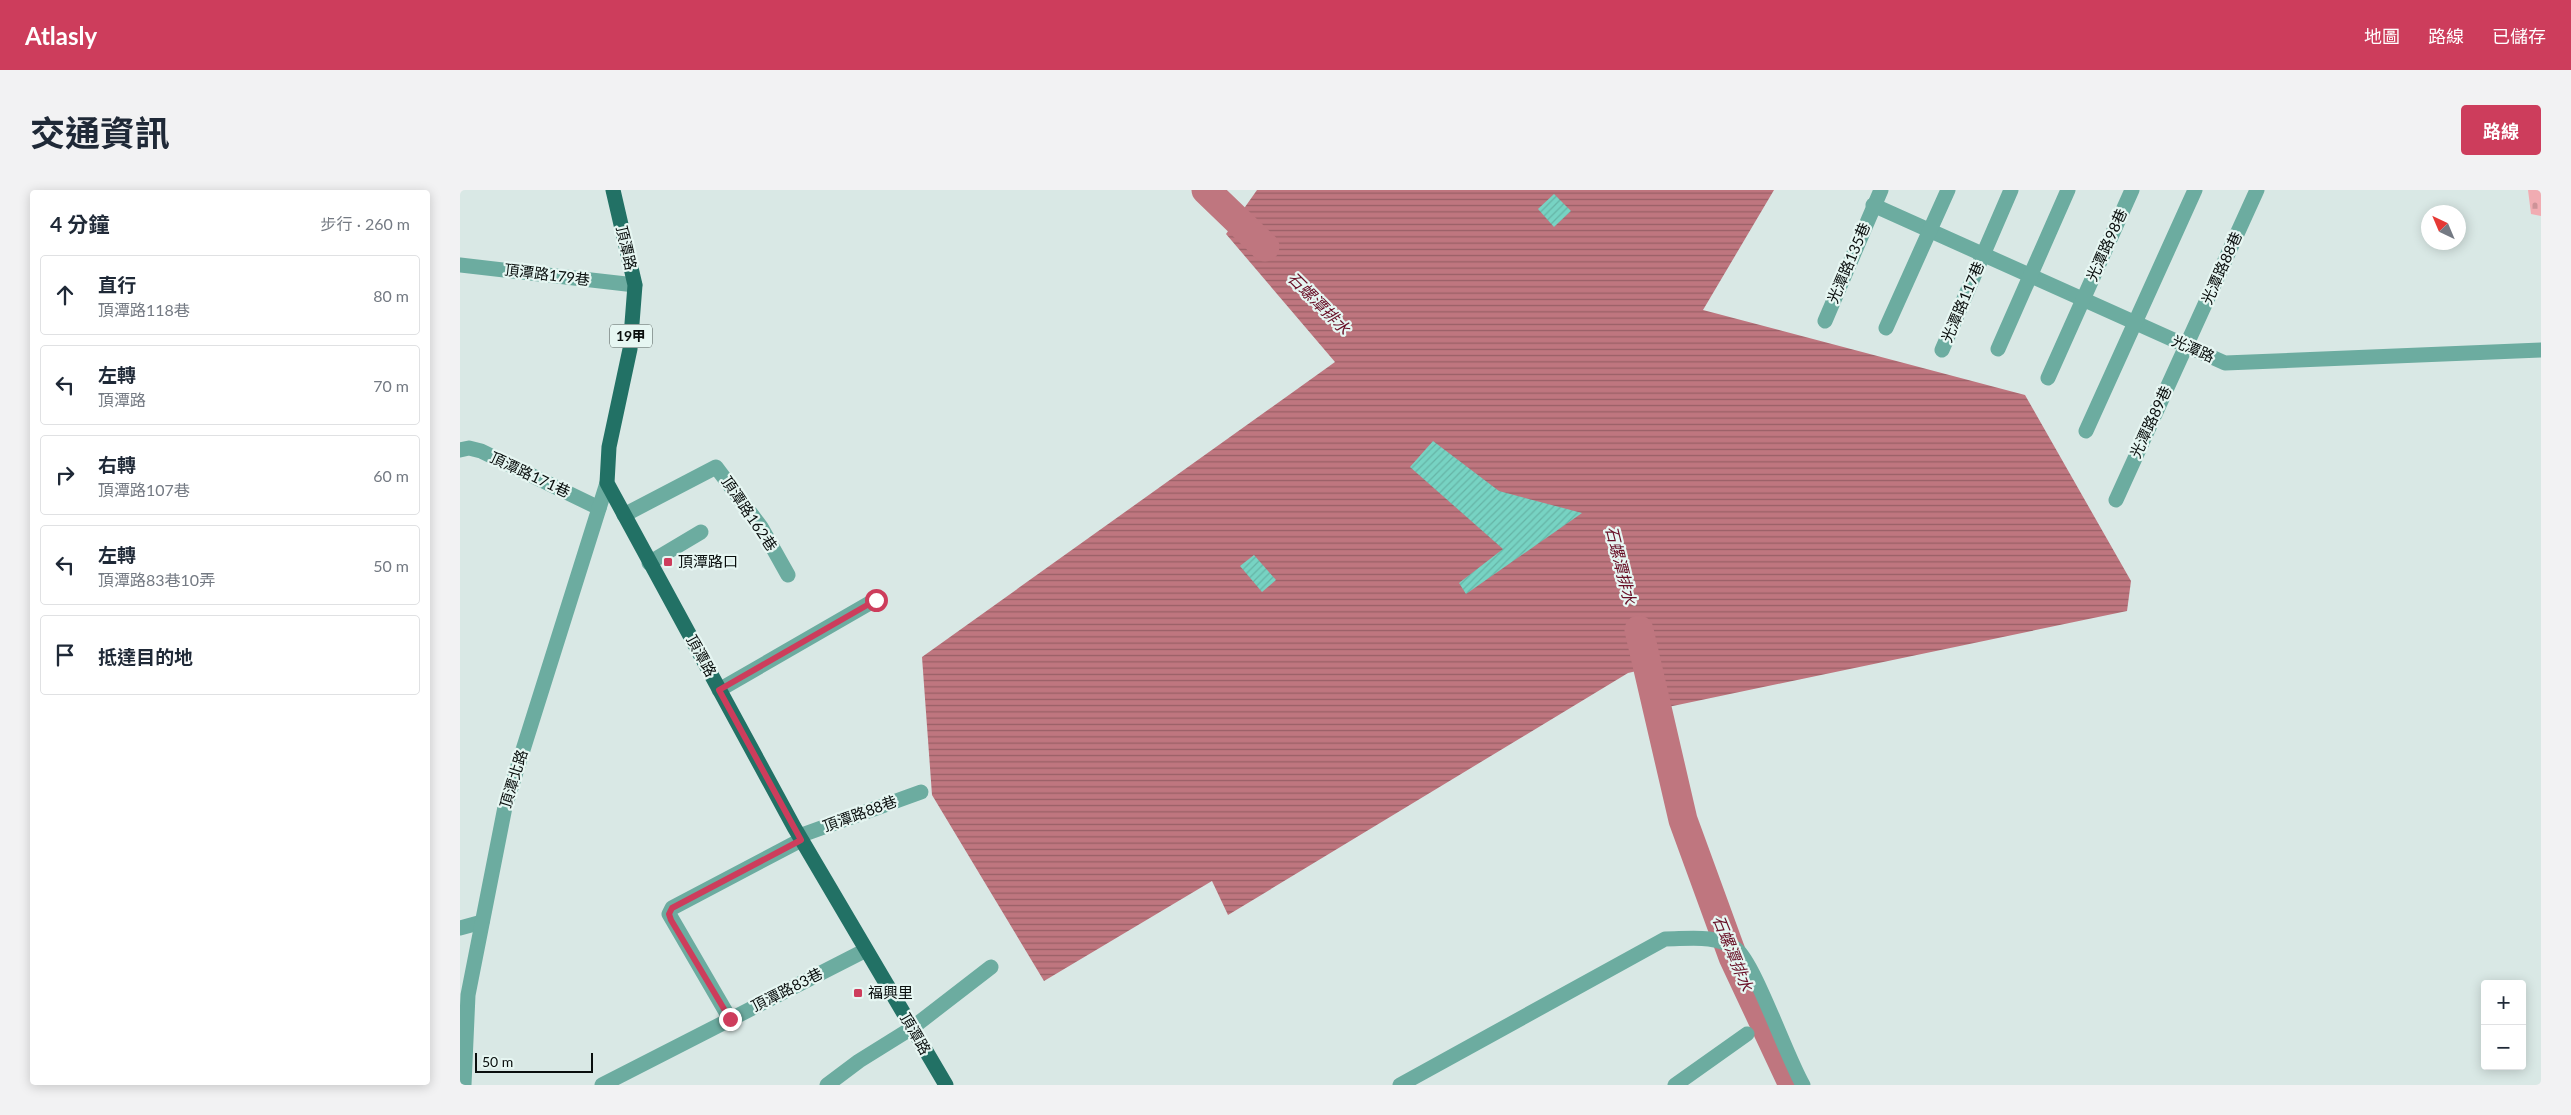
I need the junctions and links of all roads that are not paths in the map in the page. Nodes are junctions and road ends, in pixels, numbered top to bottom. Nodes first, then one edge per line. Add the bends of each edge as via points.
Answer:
1 (613, 190) edge
2 (1881, 190) edge
3 (1948, 190) edge
4 (2011, 190) edge
5 (2068, 190) edge
6 (2132, 190) edge
7 (2195, 190) edge
8 (2257, 190) edge
9 (1873, 205) junction
10 (1930, 230) junction
11 (1983, 255) junction
12 (460, 265) edge
13 (2030, 276) junction
14 (634, 285) junction
15 (2083, 299) junction
16 (1825, 321) dead end
17 (2135, 322) junction
18 (1886, 328) dead end
19 (2186, 346) junction
20 (1998, 349) dead end
21 (1942, 350) dead end
22 (2541, 350) edge
23 (2048, 378) dead end
24 (2086, 431) dead end
25 (460, 450) edge
26 (607, 483) junction
27 (2116, 500) dead end
28 (599, 508) junction
29 (624, 515) junction
30 (701, 532) dead end
31 (649, 563) junction
32 (788, 574) dead end
33 (876, 600) dead end
34 (719, 690) junction
35 (921, 792) dead end
36 (800, 838) junction
37 (482, 922) junction
38 (460, 928) edge
39 (866, 950) junction
40 (991, 967) dead end
41 (730, 1019) junction
42 (912, 1028) junction
43 (1747, 1034) dead end
44 (464, 1085) edge
45 (602, 1085) edge
46 (827, 1085) edge
47 (946, 1085) edge
48 (1400, 1085) edge
49 (1675, 1085) edge
50 (1803, 1085) edge

1 - 14 main road, 頂潭路 / 19甲
2 - 9 street, 光潭路135巷
3 - 10 street
4 - 11 street, 光潭路117巷
5 - 13 street
6 - 15 street, 光潭路98巷
7 - 17 street
8 - 19 street, 光潭路88巷
9 - 10 street, 光潭路
9 - 16 street, 光潭路135巷
10 - 11 street, 光潭路
10 - 18 street
11 - 13 street, 光潭路
11 - 21 street, 光潭路117巷
12 - 14 street, 頂潭路179巷
13 - 15 street, 光潭路
13 - 20 street
14 - 26 main road, 頂潭路 / 19甲 via 630,349 609,447
15 - 17 street, 光潭路
15 - 23 street, 光潭路98巷
17 - 19 street, 光潭路
17 - 24 street
19 - 22 street, 光潭路 via 2225,362
19 - 27 street, 光潭路89巷
25 - 28 street, 頂潭路171巷 via 481,451
26 - 28 street, 頂潭北路
26 - 29 main road, 頂潭路
28 - 37 street, 頂潭北路 via 505,807
29 - 31 main road, 頂潭路
29 - 32 street, 頂潭路162巷 via 716,467 761,527
30 - 31 street
31 - 34 main road, 頂潭路
33 - 34 street
34 - 36 main road, 頂潭路
35 - 36 street, 頂潭路88巷
36 - 39 main road, 頂潭路
36 - 41 street, 頂潭路88巷 via 672,908 669,914
37 - 38 street
37 - 44 street, 頂潭北路 via 468,995
39 - 41 street, 頂潭路83巷
39 - 42 main road, 頂潭路
40 - 42 street
41 - 45 street, 頂潭路83巷
42 - 46 street
42 - 47 main road, 頂潭路
43 - 49 street
48 - 50 street via 1665,939 1713,939 1736,949 1749,967

